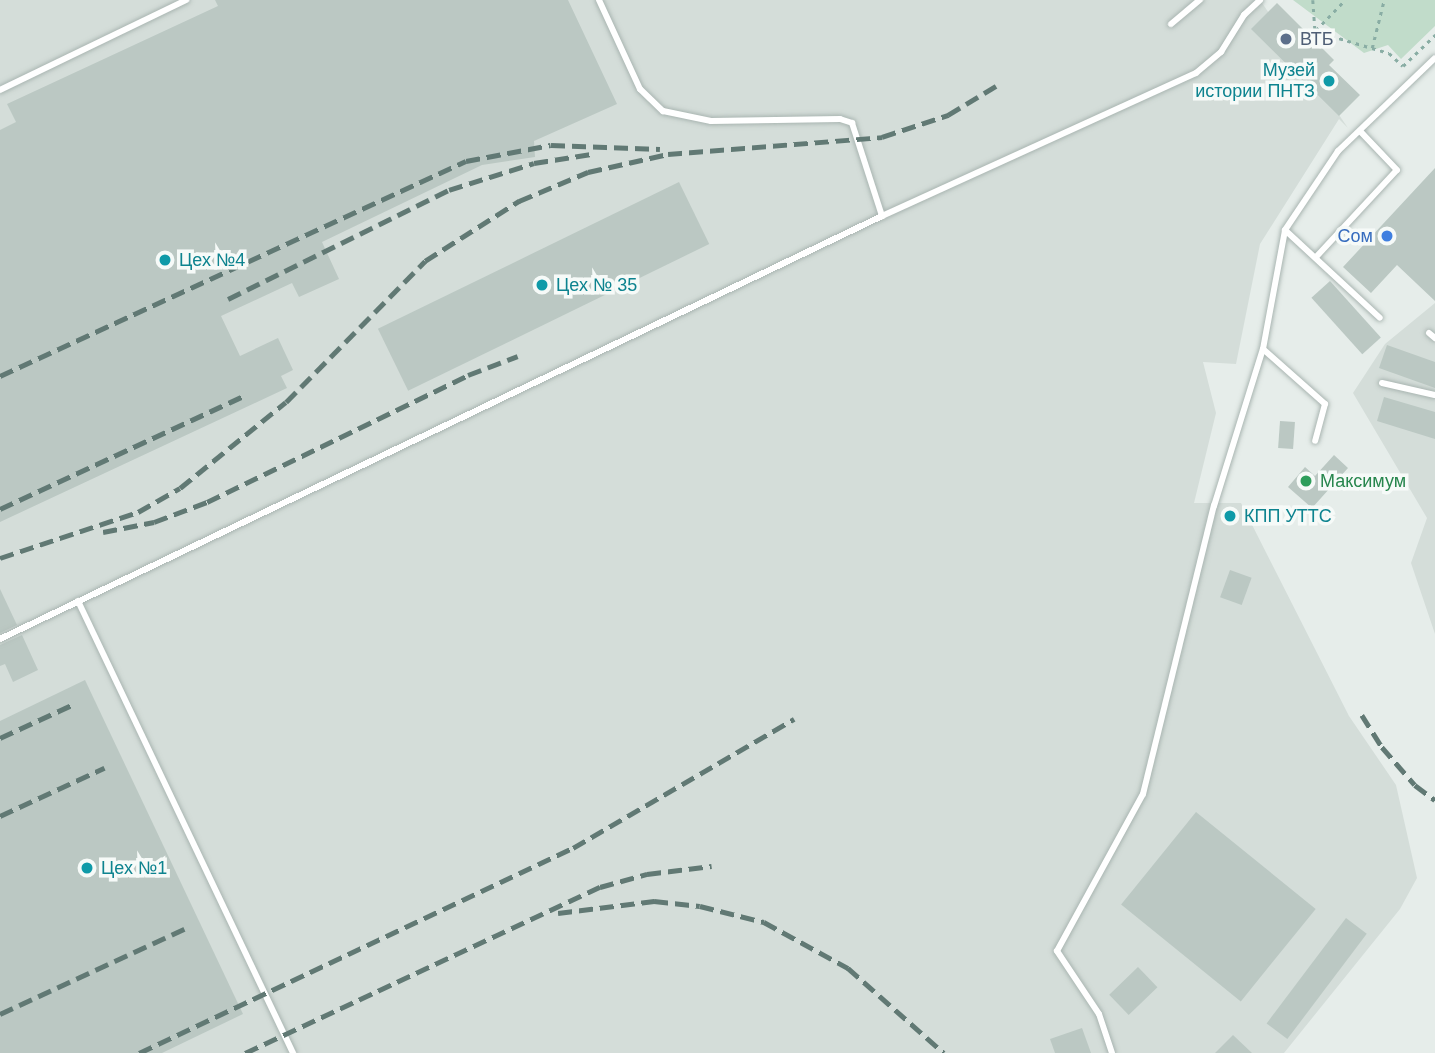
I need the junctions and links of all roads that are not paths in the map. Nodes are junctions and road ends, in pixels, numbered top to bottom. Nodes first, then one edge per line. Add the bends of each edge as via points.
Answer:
1 (186, 0) edge
2 (598, 0) edge
3 (1200, 0) edge
4 (1260, 0) edge
5 (1171, 24) dead end
6 (1435, 58) edge
7 (0, 90) edge
8 (1360, 131) junction
9 (882, 216) junction
10 (1285, 230) junction
11 (1317, 257) junction
12 (1380, 318) dead end
13 (1263, 349) junction
14 (1382, 383) dead end
15 (1435, 396) edge
16 (1315, 441) dead end
17 (78, 601) junction
18 (0, 639) edge
19 (293, 1053) edge
20 (1112, 1053) edge

1 - 7 lane
2 - 9 lane via 640,89 663,111 711,121 840,119 852,124
3 - 5 lane
4 - 9 lane via 1244,15 1222,52 1196,73
6 - 8 lane
8 - 10 lane via 1338,151
8 - 11 lane via 1397,170
9 - 17 lane
10 - 11 lane
10 - 13 lane
11 - 12 lane
13 - 16 lane via 1325,404
13 - 20 lane via 1214,506 1143,794 1057,951 1099,1013
14 - 15 lane
17 - 18 lane
17 - 19 lane

